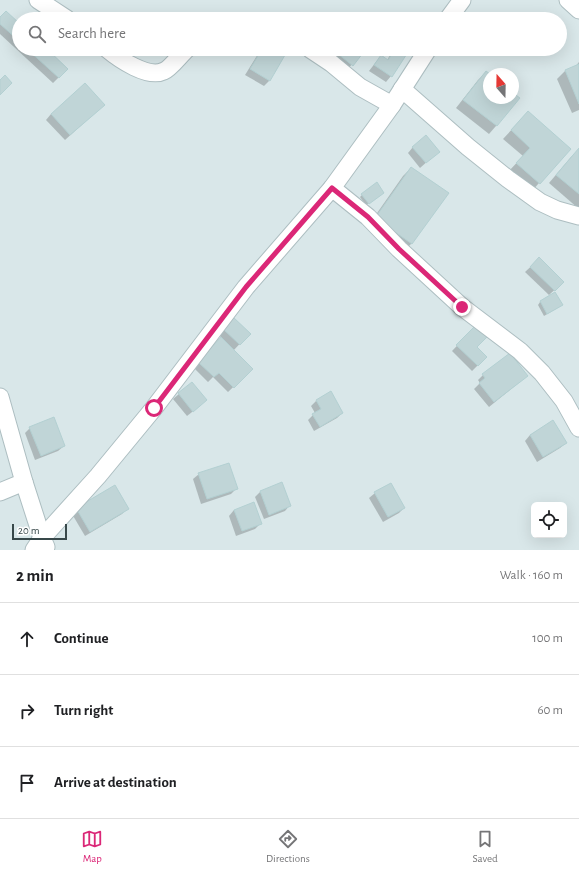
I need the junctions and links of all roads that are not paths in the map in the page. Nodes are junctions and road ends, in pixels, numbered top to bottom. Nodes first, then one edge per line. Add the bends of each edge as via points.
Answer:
1 (38, 0) edge
2 (462, 0) edge
3 (568, 0) edge
4 (579, 10) edge
5 (56, 12) edge
6 (453, 12) edge
7 (116, 56) edge
8 (179, 56) edge
9 (320, 56) edge
10 (423, 56) edge
11 (402, 89) junction
12 (392, 105) junction
13 (332, 188) junction
14 (579, 216) edge
15 (0, 396) edge
16 (579, 428) edge
17 (24, 482) junction
18 (0, 492) edge
19 (41, 546) edge

1 - 5 street
2 - 6 street
3 - 4 street
7 - 8 street via 154,74 167,69
9 - 12 street via 360,86
10 - 11 street
11 - 12 street
11 - 14 street via 468,147 520,188 556,210
12 - 13 street
13 - 16 street via 368,217 462,307 520,351 564,401
13 - 19 street via 246,287 154,408
15 - 17 street
17 - 18 street
17 - 19 street

